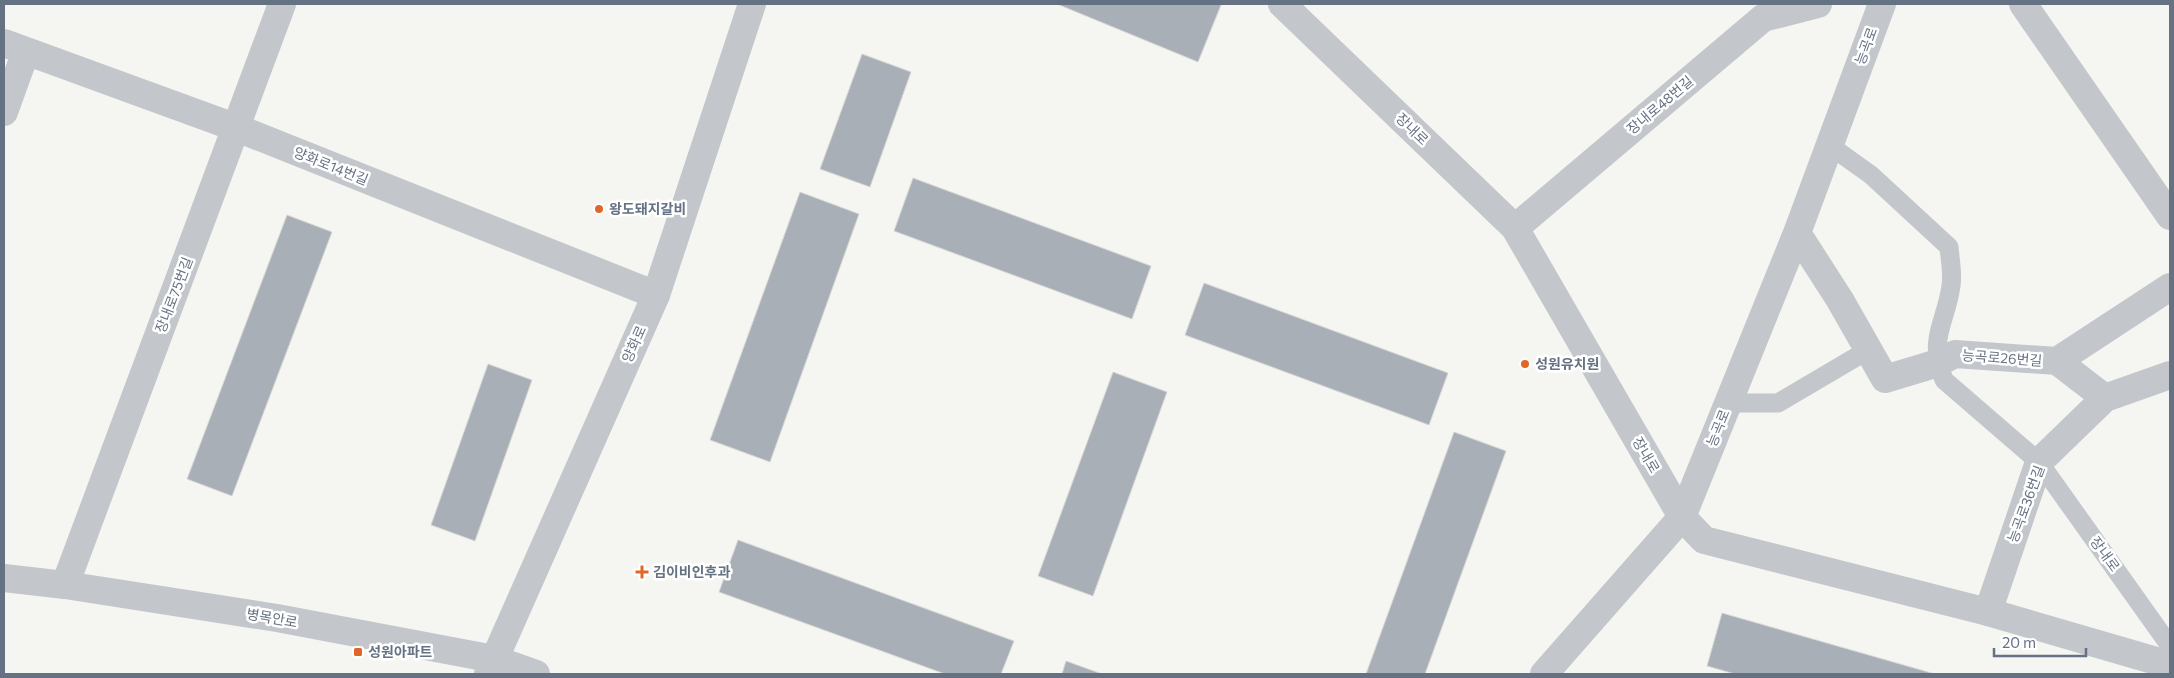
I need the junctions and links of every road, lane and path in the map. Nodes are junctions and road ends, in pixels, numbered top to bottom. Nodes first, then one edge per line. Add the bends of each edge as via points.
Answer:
1 (282, 4) edge
2 (751, 4) edge
3 (1282, 4) edge
4 (1818, 4) edge
5 (1882, 4) edge
6 (2023, 4) edge
7 (15, 47) edge
8 (4, 112) edge
9 (237, 128) junction
10 (1829, 145) junction
11 (2170, 216) edge
12 (1515, 228) junction
13 (1797, 233) junction
14 (2170, 287) edge
15 (656, 295) junction
16 (1868, 350) junction
17 (2057, 362) junction
18 (1938, 363) junction
19 (2170, 374) edge
20 (2105, 398) junction
21 (1728, 403) junction
22 (2039, 462) junction
23 (1682, 516) junction
24 (4, 578) edge
25 (65, 585) junction
26 (1988, 612) junction
27 (2170, 646) edge
28 (2170, 665) edge
29 (491, 667) edge
30 (536, 674) edge
31 (1544, 674) edge

1 - 9 street, 장내로75번길
2 - 15 street, 양화로
3 - 12 street, 장내로
4 - 12 street, 장내로48번길 via 1763,18
5 - 10 street, 능곡로
6 - 11 street
7 - 8 street
7 - 9 street, 양화로14번길
9 - 15 street, 양화로14번길
9 - 25 street, 장내로75번길
10 - 13 street, 능곡로
10 - 18 lane via 1871,175 1949,247 1952,285 1937,342
12 - 23 street, 장내로
13 - 16 street
13 - 21 street, 능곡로
14 - 17 street, 능곡로26번길
15 - 29 street, 양화로
16 - 18 street, 능곡로26번길 via 1885,379
16 - 21 lane via 1778,403
17 - 18 street, 능곡로26번길 via 1955,354
17 - 20 street
18 - 22 lane, 장내로 via 1944,380
19 - 20 street, 능곡로36번길
20 - 22 street, 능곡로36번길
21 - 23 street, 능곡로
22 - 26 street, 능곡로36번길
22 - 27 lane, 장내로
23 - 26 street, 장내로 via 1704,540
23 - 31 street, 능곡로
24 - 25 street, 병목안로
25 - 29 street, 병목안로 via 277,618
26 - 28 street, 장내로
29 - 30 street, 병목안로

